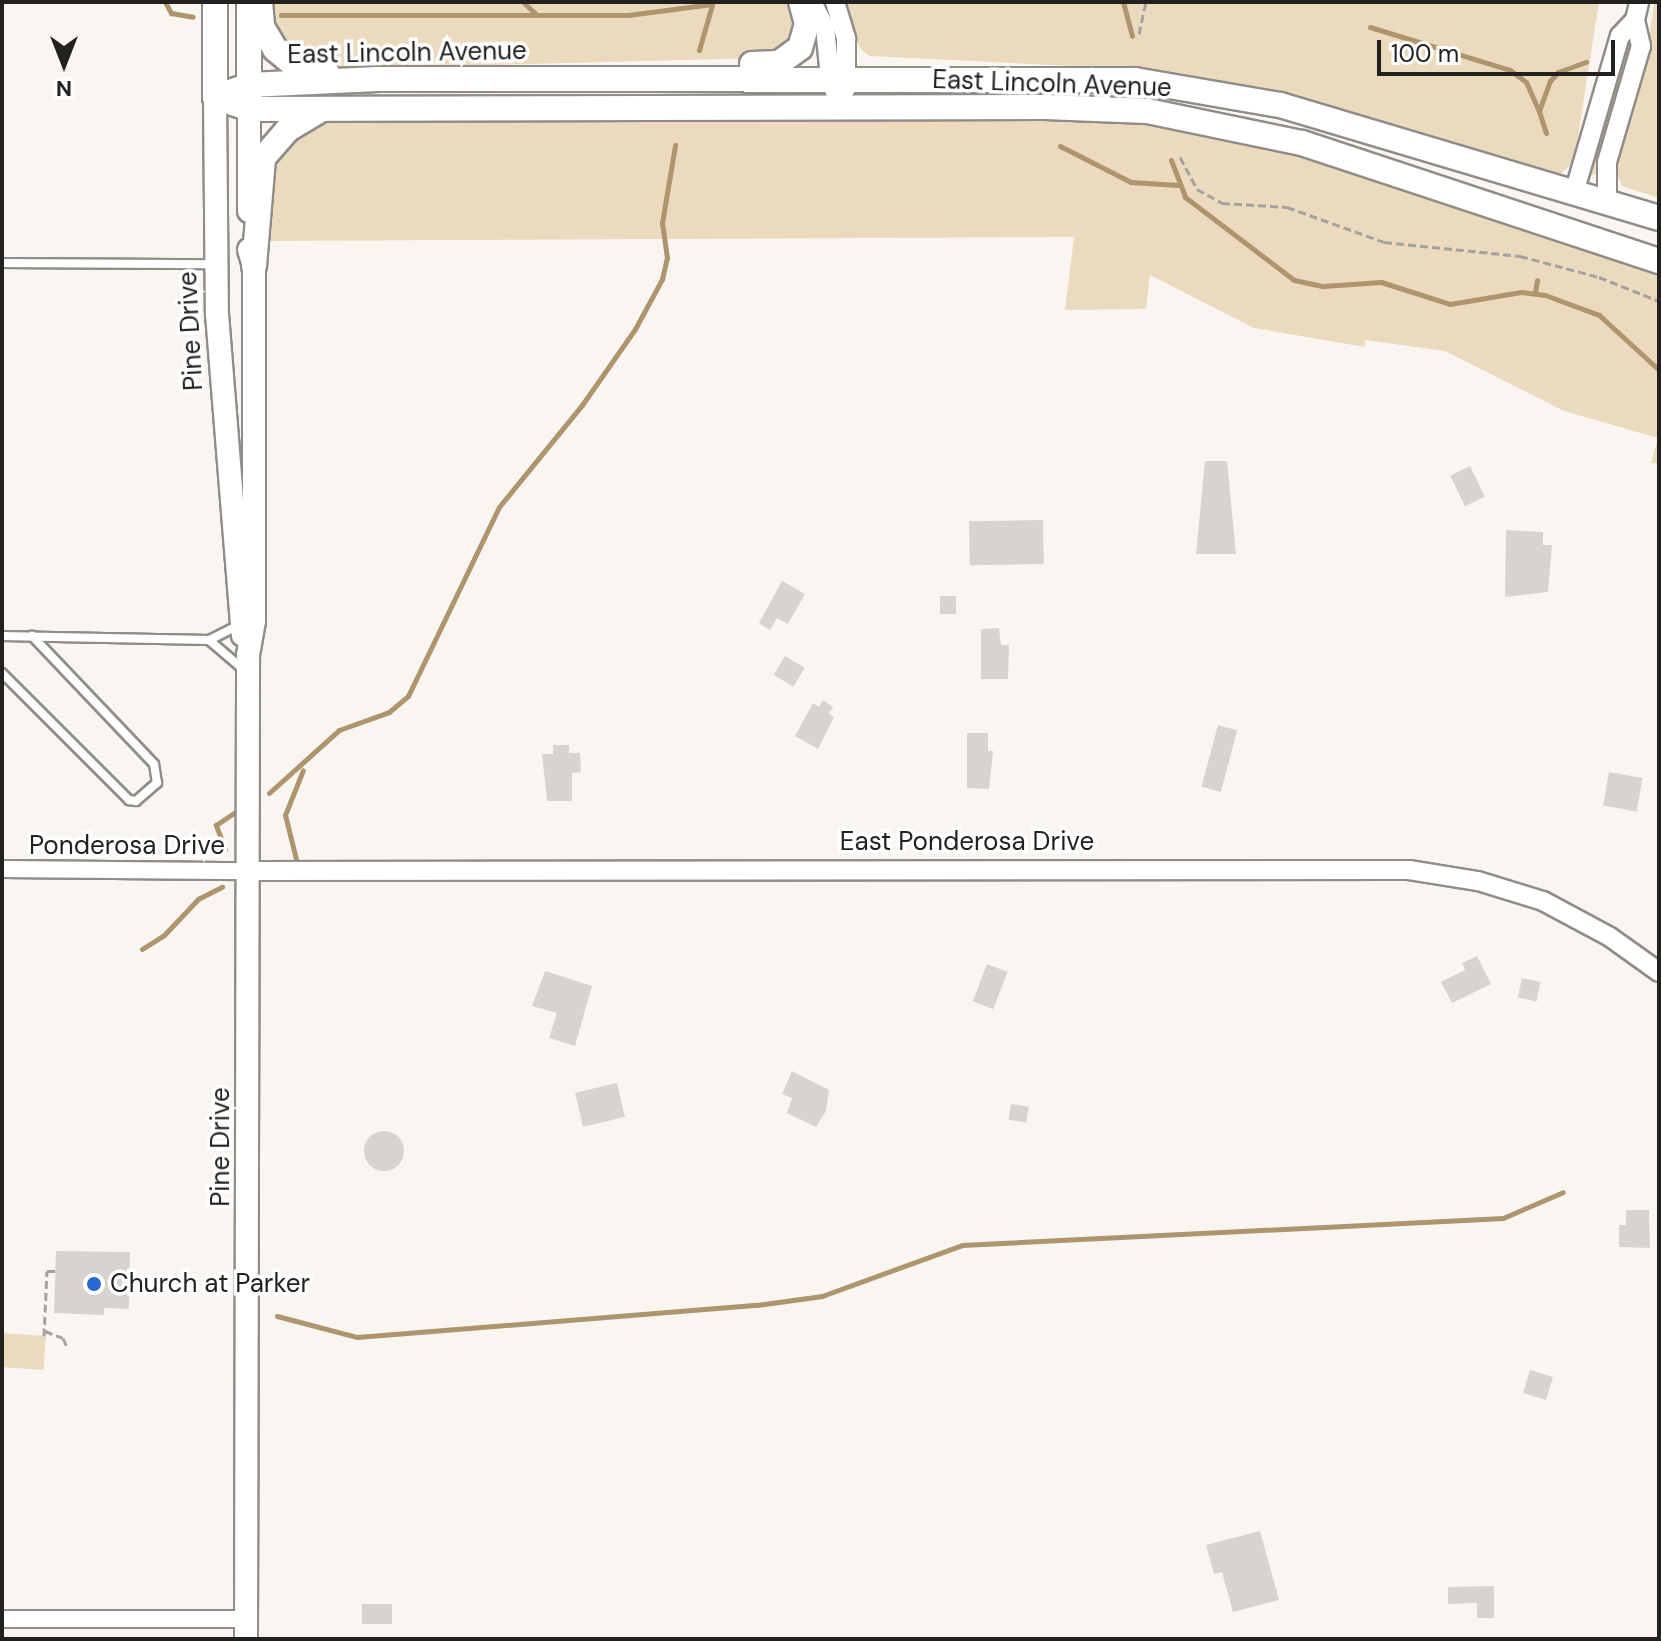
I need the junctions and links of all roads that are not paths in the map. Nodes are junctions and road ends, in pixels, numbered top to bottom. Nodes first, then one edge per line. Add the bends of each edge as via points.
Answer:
1 (215, 2) edge
2 (249, 2) edge
3 (260, 2) edge
4 (801, 2) edge
5 (812, 2) edge
6 (835, 2) edge
7 (1637, 11) edge
8 (840, 77) junction
9 (663, 78) junction
10 (378, 79) junction
11 (215, 97) junction
12 (249, 97) junction
13 (840, 108) junction
14 (321, 109) junction
15 (1574, 193) junction
16 (1607, 203) junction
17 (1659, 218) edge
18 (1659, 261) edge
19 (2, 263) edge
20 (216, 264) junction
21 (254, 266) junction
22 (240, 624) junction
23 (2, 636) edge
24 (32, 636) junction
25 (209, 640) junction
26 (249, 665) junction
27 (2, 673) edge
28 (2, 869) edge
29 (251, 871) junction
30 (1659, 972) edge
31 (2, 1619) edge
32 (246, 1629) edge

1 - 11 main road, Pine Drive
2 - 12 main road, Pine Drive
3 - 10 main road via 267,37 290,63 311,73
4 - 9 main road via 806,37 785,61 681,64
5 - 8 street
6 - 8 street via 845,32
7 - 15 street via 1620,36
7 - 16 street via 1641,46 1607,162
8 - 9 main road, East Lincoln Avenue
8 - 13 street
8 - 15 main road, East Lincoln Avenue via 1076,77 1195,87 1280,105
9 - 10 main road, East Lincoln Avenue
10 - 12 main road, East Lincoln Avenue
11 - 12 main road, East Lincoln Avenue
11 - 20 main road, Pine Drive
12 - 14 main road, East Lincoln Avenue
12 - 21 main road, Pine Drive via 249,251
13 - 14 main road, East Lincoln Avenue
13 - 18 main road, East Lincoln Avenue via 1093,108 1204,119 1317,147
14 - 21 main road via 287,130 263,158
15 - 16 main road, East Lincoln Avenue
16 - 17 main road, East Lincoln Avenue
19 - 20 lane
20 - 22 main road, Pine Drive
21 - 26 main road, Pine Drive via 254,621
22 - 25 lane
22 - 26 main road, Pine Drive
23 - 24 lane
24 - 25 lane
24 - 27 lane via 154,764 157,783 136,801 129,800
25 - 26 lane
26 - 29 main road, Pine Drive
28 - 29 street, Ponderosa Drive
29 - 30 street, East Ponderosa Drive via 1409,870 1478,881 1543,901 1617,941
29 - 32 main road, Pine Drive
31 - 32 street

